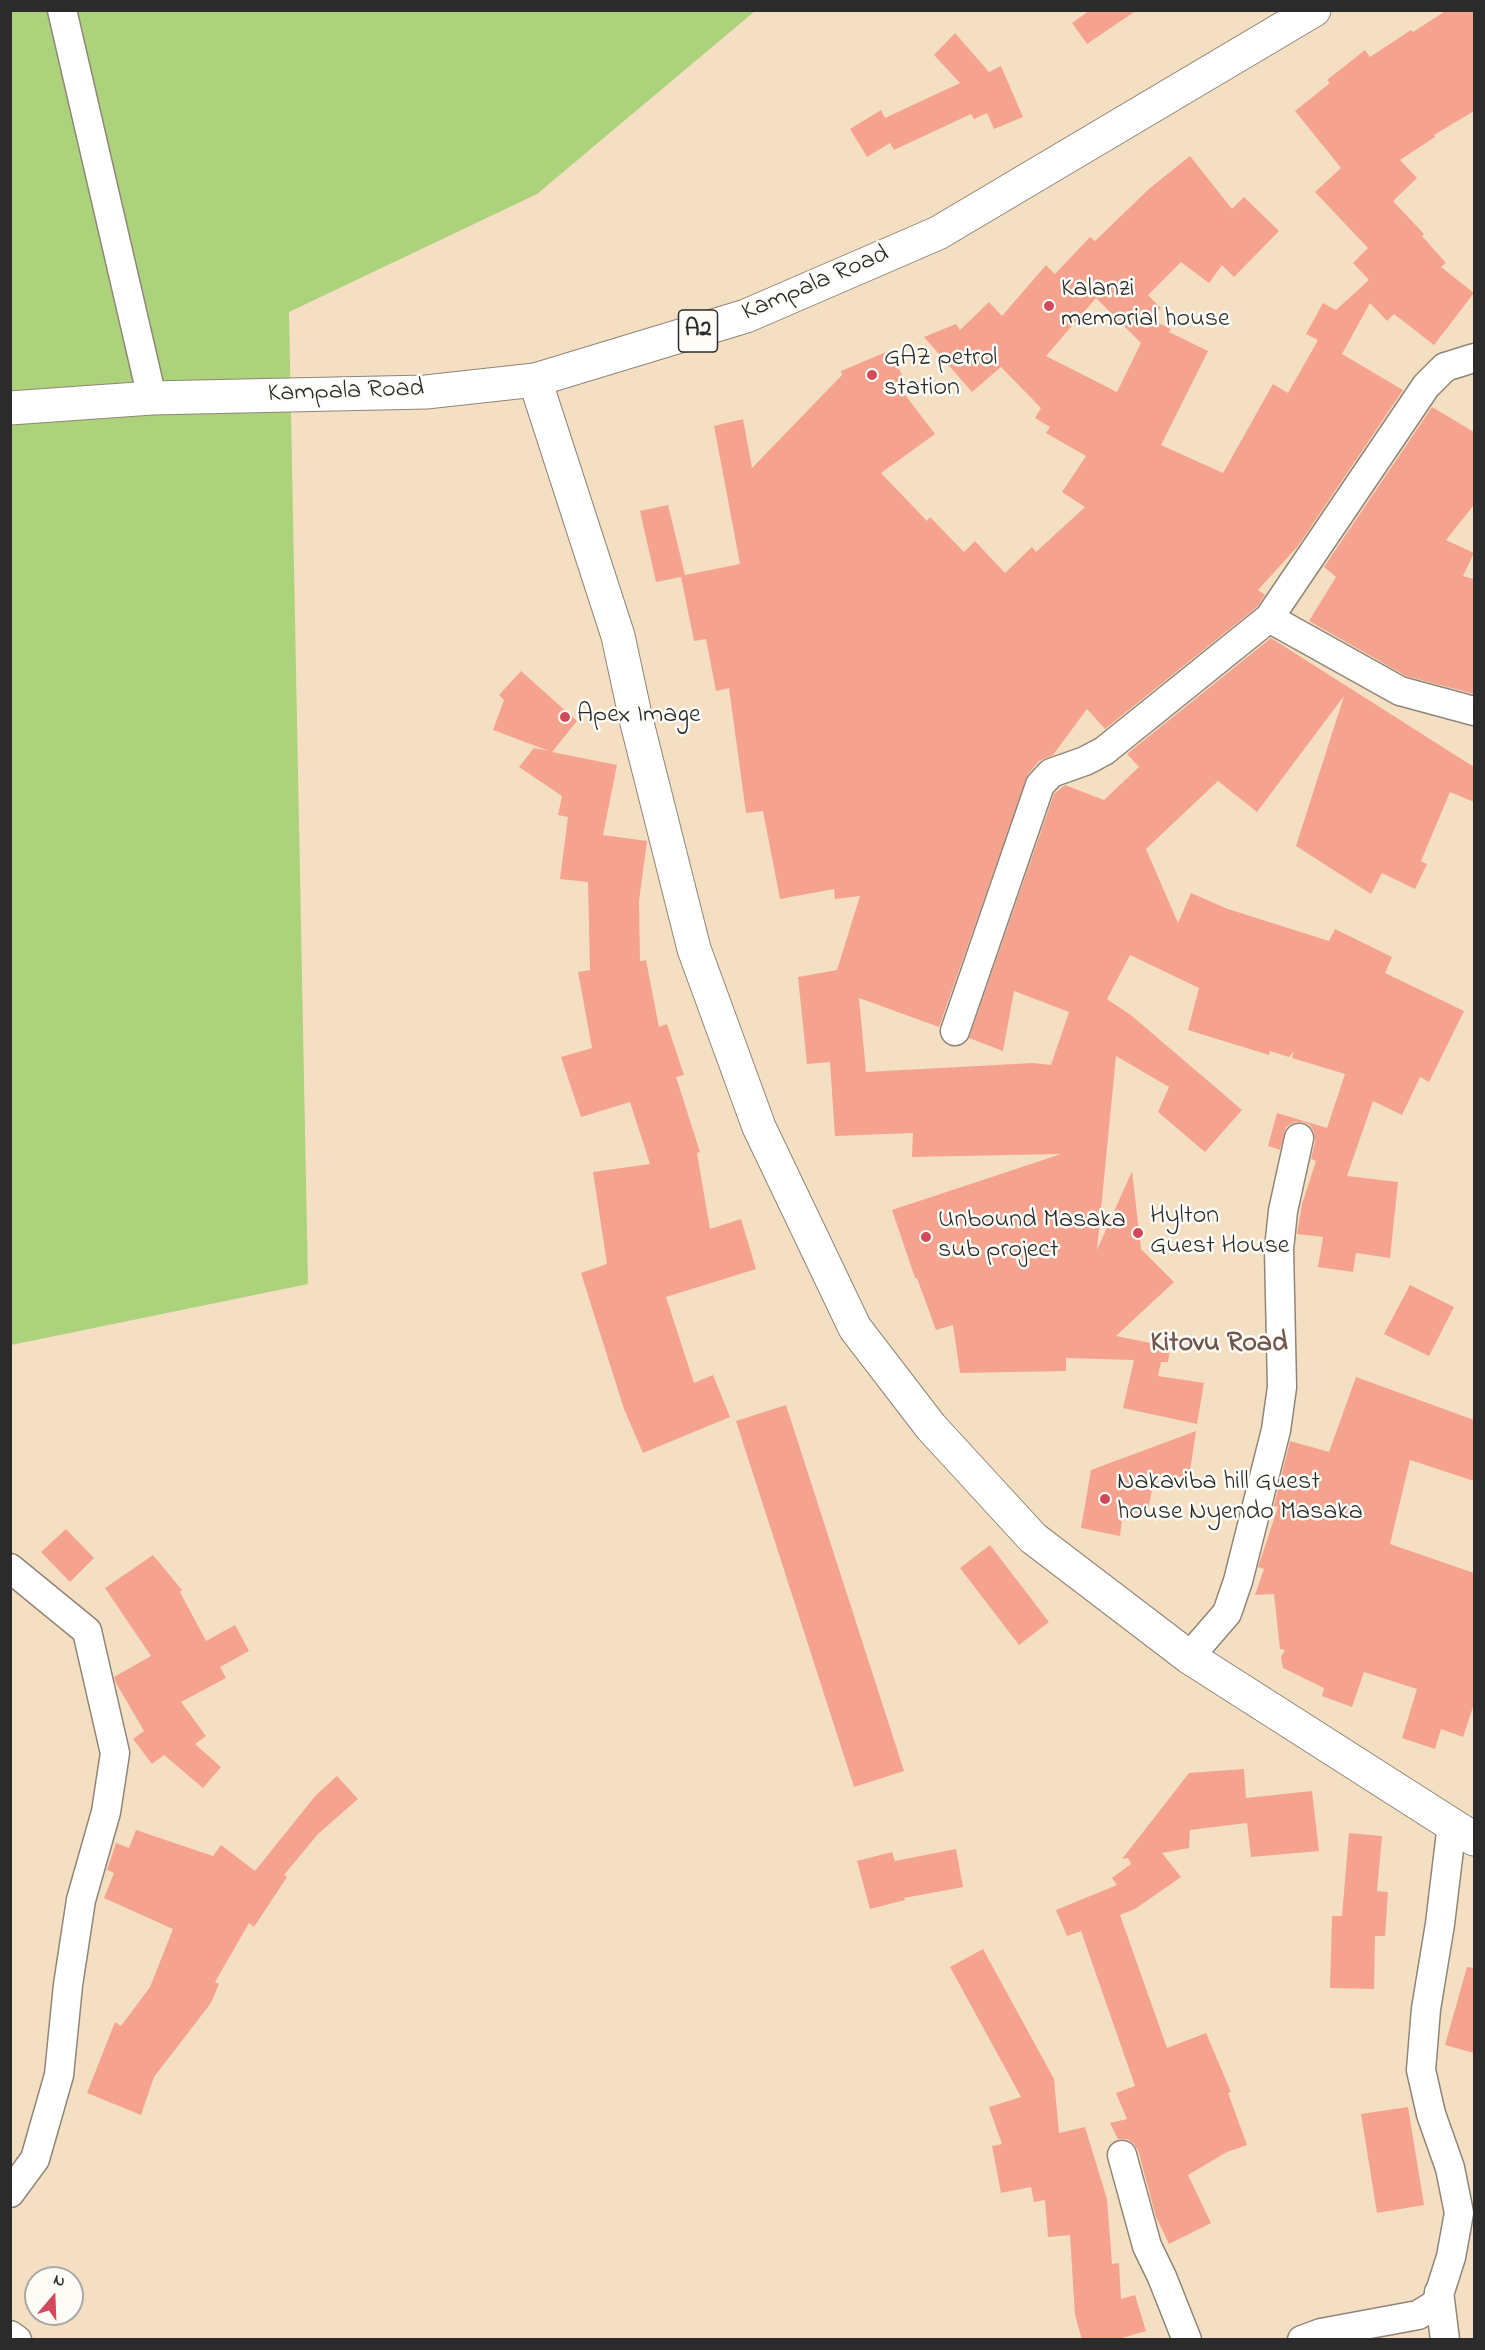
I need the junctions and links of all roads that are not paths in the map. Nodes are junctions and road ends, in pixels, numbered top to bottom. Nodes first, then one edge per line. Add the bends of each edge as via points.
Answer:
1 (62, 10) edge
2 (1314, 10) edge
3 (1474, 358) edge
4 (535, 380) junction
5 (152, 398) junction
6 (10, 408) edge
7 (1269, 618) junction
8 (1474, 711) edge
9 (955, 1031) dead end
10 (1299, 1138) dead end
11 (10, 1568) edge
12 (1190, 1656) junction
13 (1463, 1832) edge
14 (1122, 2155) dead end
15 (10, 2193) edge
16 (1439, 2292) junction
17 (10, 2335) edge
18 (17, 2340) edge
19 (1187, 2340) edge
20 (1302, 2340) edge
21 (1445, 2340) edge

1 - 5 street
2 - 4 street, Kampala Road / A2 via 938,234 746,316
3 - 7 street via 1445,367 1426,386
4 - 5 street, Kampala Road / A2 via 426,392
4 - 12 street via 618,636 694,949 759,1127 855,1328 931,1427 1033,1538
5 - 6 street, Kampala Road / A2
7 - 8 street via 1400,691
7 - 9 street via 1104,752 1051,773 1040,785
10 - 12 street via 1279,1249 1282,1387 1276,1430 1227,1613
11 - 15 street via 87,1631 115,1753 106,1812 81,1900 59,2074 34,2159
12 - 13 street
13 - 16 street via 1440,1924 1421,2070 1459,2213 1451,2258
14 - 19 street via 1147,2246
16 - 20 street via 1436,2304 1418,2315
16 - 21 street
17 - 18 street

